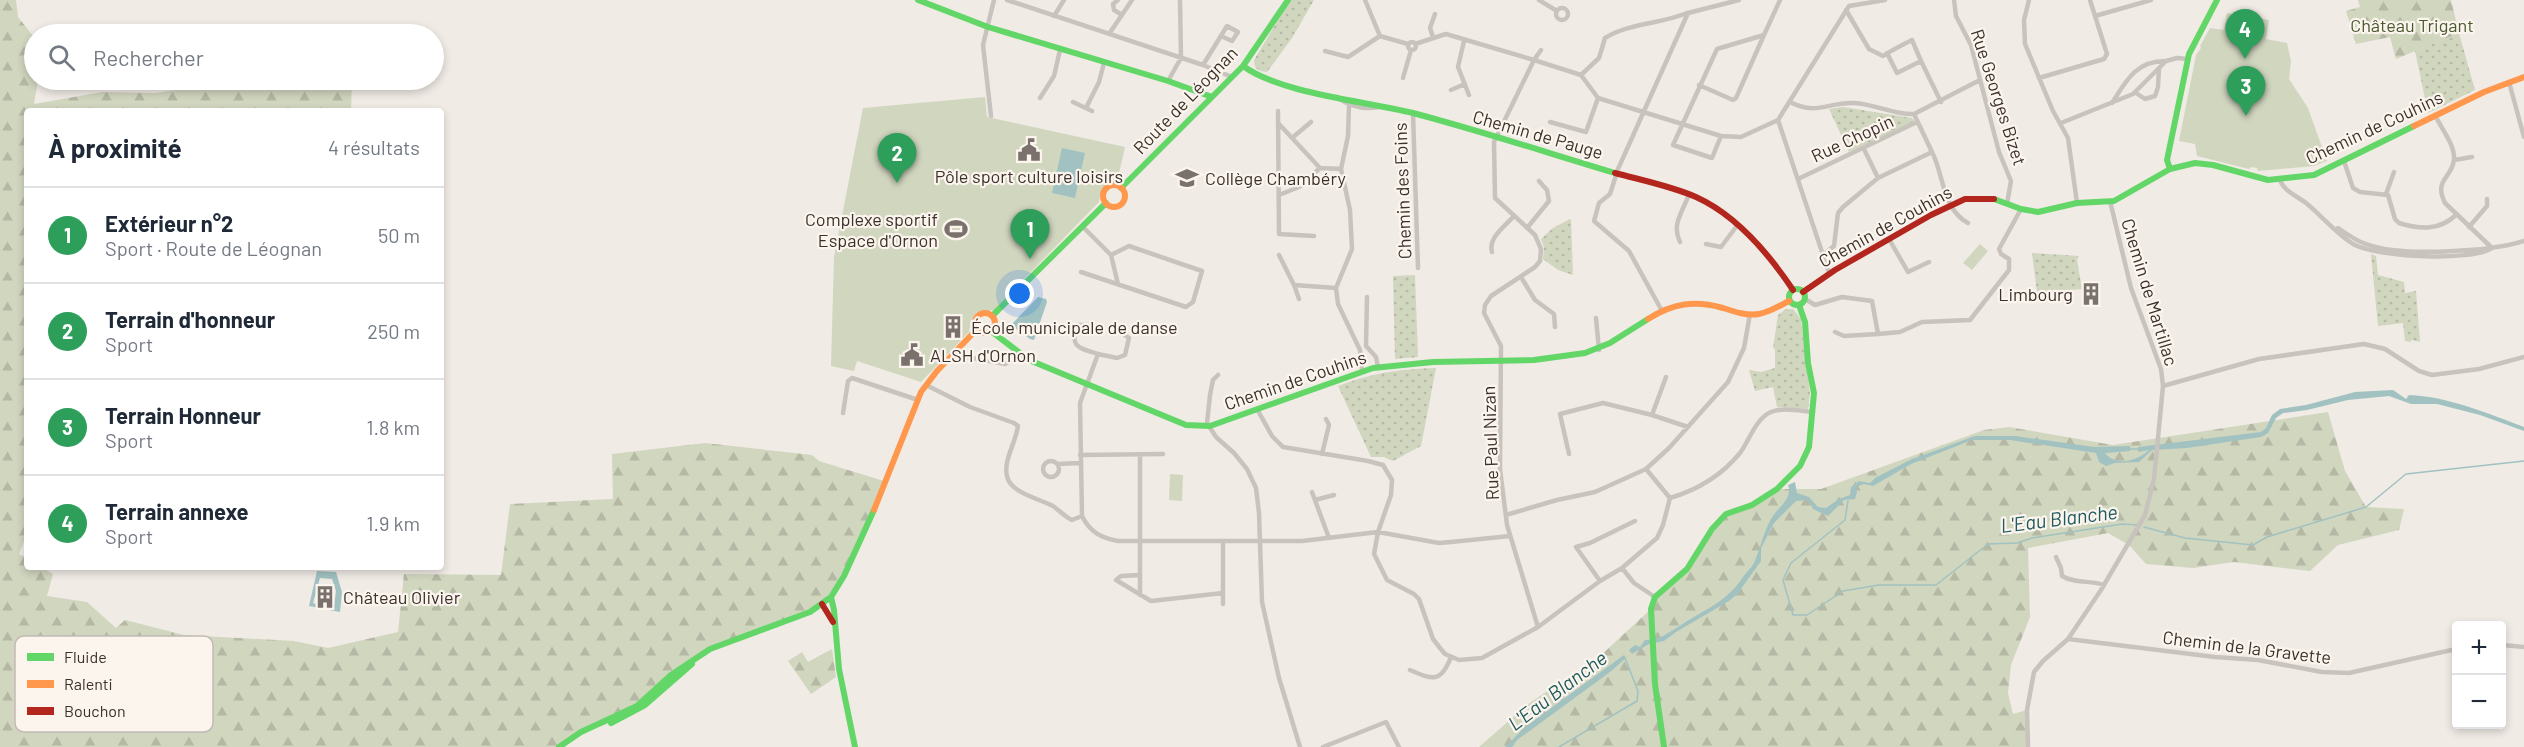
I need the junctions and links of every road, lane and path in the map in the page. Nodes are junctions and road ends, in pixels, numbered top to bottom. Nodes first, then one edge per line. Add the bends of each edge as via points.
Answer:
1 (918, 0) edge
2 (994, 0) edge
3 (1007, 0) edge
4 (1064, 0) edge
5 (1118, 0) edge
6 (1132, 0) edge
7 (1180, 0) edge
8 (1288, 0) edge
9 (1365, 0) edge
10 (1539, 0) edge
11 (1739, 0) edge
12 (1779, 0) edge
13 (1885, 0) edge
14 (1954, 0) edge
15 (2029, 0) edge
16 (2090, 0) edge
17 (2151, 0) edge
18 (2217, 0) edge
19 (1846, 10) junction
20 (1557, 11) dead end
21 (1688, 13) junction
22 (1435, 14) dead end
23 (1122, 15) junction
24 (1054, 16) junction
25 (2095, 16) junction
26 (988, 27) junction
27 (1109, 34) junction
28 (1764, 34) junction
29 (1221, 36) dead end
30 (1380, 36) junction
31 (1433, 37) junction
32 (1464, 41) junction
33 (1408, 44) junction
34 (1415, 44) junction
35 (1060, 50) junction
36 (1411, 50) junction
37 (1541, 50) dead end
38 (1325, 51) dead end
39 (1887, 53) junction
40 (1180, 58) junction
41 (2188, 59) junction
42 (1534, 60) junction
43 (1921, 61) junction
44 (2166, 61) junction
45 (1104, 63) junction
46 (1203, 65) junction
47 (1243, 66) junction
48 (2159, 68) junction
49 (1581, 75) junction
50 (1232, 77) junction
51 (2524, 77) edge
52 (1403, 78) dead end
53 (2039, 78) junction
54 (1980, 80) junction
55 (1168, 81) junction
56 (2509, 82) junction
57 (1465, 84) junction
58 (1699, 85) junction
59 (1451, 90) dead end
60 (2136, 93) junction
61 (1332, 94) junction
62 (1469, 95) dead end
63 (1212, 97) junction
64 (1040, 98) dead end
65 (1598, 98) junction
66 (1073, 102) dead end
67 (1790, 102) junction
68 (1941, 102) junction
69 (2112, 102) junction
70 (1349, 106) junction
71 (1384, 106) junction
72 (1086, 108) junction
73 (1092, 111) dead end
74 (1278, 111) dead end
75 (1644, 111) junction
76 (1413, 113) junction
77 (1914, 114) junction
78 (2435, 115) junction
79 (990, 116) dead end
80 (1778, 120) junction
81 (1311, 122) dead end
82 (1550, 122) dead end
83 (1917, 122) junction
84 (1682, 123) junction
85 (2061, 123) junction
86 (1278, 124) junction
87 (1721, 136) junction
88 (2524, 137) edge
89 (1293, 138) junction
90 (1495, 138) junction
91 (1864, 149) junction
92 (1932, 152) junction
93 (2472, 157) dead end
94 (2454, 160) junction
95 (2344, 161) junction
96 (1320, 168) junction
97 (1341, 169) junction
98 (2170, 169) junction
99 (1617, 172) junction
100 (2394, 172) dead end
101 (1878, 178) junction
102 (1798, 179) junction
103 (2280, 179) junction
104 (1539, 182) dead end
105 (1121, 188) junction
106 (1689, 194) junction
107 (2386, 194) junction
108 (1279, 195) junction
109 (2487, 199) dead end
110 (2110, 201) junction
111 (1106, 203) junction
112 (2077, 203) junction
113 (1952, 204) junction
114 (2007, 204) junction
115 (2021, 209) junction
116 (2456, 215) junction
117 (1513, 217) junction
118 (1968, 223) dead end
119 (1082, 226) junction
120 (2469, 226) junction
121 (1736, 227) junction
122 (1527, 228) junction
123 (1314, 236) dead end
124 (1889, 239) junction
125 (2524, 241) edge
126 (1680, 242) dead end
127 (1706, 244) dead end
128 (2492, 248) junction
129 (1492, 252) dead end
130 (1111, 255) junction
131 (1279, 255) dead end
132 (1823, 255) junction
133 (1929, 262) dead end
134 (1418, 268) dead end
135 (1082, 272) dead end
136 (1829, 273) junction
137 (1521, 277) junction
138 (1118, 285) junction
139 (1294, 285) junction
140 (1336, 288) junction
141 (1793, 290) junction
142 (1367, 297) dead end
143 (1299, 299) dead end
144 (1802, 299) junction
145 (1790, 301) junction
146 (1662, 311) junction
147 (1750, 314) junction
148 (992, 316) junction
149 (1596, 318) dead end
150 (1087, 325) dead end
151 (1555, 327) dead end
152 (977, 329) junction
153 (991, 330) junction
154 (1835, 332) dead end
155 (1122, 333) dead end
156 (1878, 334) junction
157 (1599, 350) junction
158 (1017, 353) junction
159 (1098, 354) junction
160 (962, 356) dead end
161 (2524, 357) edge
162 (1501, 362) junction
163 (1378, 367) junction
164 (1362, 371) junction
165 (1218, 375) dead end
166 (1666, 377) dead end
167 (1088, 384) junction
168 (926, 385) junction
169 (2163, 386) junction
170 (918, 400) junction
171 (1257, 409) junction
172 (1813, 412) junction
173 (843, 413) dead end
174 (1652, 415) junction
175 (1326, 419) dead end
176 (1210, 426) junction
177 (1688, 427) junction
178 (1163, 454) dead end
179 (1322, 454) junction
180 (1569, 454) dead end
181 (1080, 455) junction
182 (1140, 455) junction
183 (1080, 463) junction
184 (1058, 464) dead end
185 (1646, 469) junction
186 (1312, 492) dead end
187 (1334, 495) dead end
188 (1670, 498) junction
189 (1315, 500) junction
190 (1506, 514) junction
191 (1082, 516) junction
192 (1635, 521) dead end
193 (1378, 532) junction
194 (1510, 536) junction
195 (1329, 538) junction
196 (1261, 540) junction
197 (1140, 541) junction
198 (1223, 542) junction
199 (2056, 557) dead end
200 (1622, 568) junction
201 (1140, 575) junction
202 (1600, 580) junction
203 (2104, 585) junction
204 (1223, 593) junction
205 (1140, 595) junction
206 (831, 597) junction
207 (1655, 597) junction
208 (822, 604) junction
209 (1223, 604) dead end
210 (834, 622) junction
211 (1538, 627) junction
212 (2068, 639) junction
213 (725, 643) junction
214 (2506, 645) edge
215 (2524, 647) edge
216 (2452, 650) edge
217 (1451, 657) junction
218 (1410, 670) dead end
219 (571, 740) junction
220 (559, 747) edge
221 (855, 747) edge
222 (1300, 747) edge
223 (1323, 747) edge
224 (1398, 747) edge
225 (1664, 747) edge
226 (2028, 747) edge

1 - 26 street
2 - 26 street
3 - 24 street
4 - 24 street
5 - 23 street via 1113,4 1114,10
6 - 23 street
7 - 40 street
8 - 47 street, Route de Léognan
9 - 30 street
10 - 20 street
11 - 21 street
12 - 28 street
13 - 19 street via 1853,5
14 - 54 street, Rue Georges Bizet via 1956,16 1968,38
15 - 53 street via 2024,20 2025,44
16 - 25 street
17 - 25 street
18 - 41 street
19 - 39 street via 1869,49 1883,56
19 - 67 street
21 - 49 street via 1617,31 1605,38 1599,58
21 - 75 street
22 - 31 street via 1430,28
23 - 27 street
24 - 27 street
25 - 53 street via 2107,54 2104,59
26 - 35 street
26 - 79 street via 983,45
27 - 40 street
28 - 58 street via 1717,49
28 - 58 street via 1736,98
29 - 46 street
30 - 33 street
30 - 38 street via 1348,57
31 - 32 street via 1446,34
31 - 34 street
32 - 42 street
32 - 57 street via 1458,66
33 - 34 street
33 - 36 street
34 - 36 street
35 - 45 street
35 - 64 street via 1054,76
36 - 52 street
37 - 42 street
39 - 43 street via 1897,73
39 - 43 street via 1911,40
40 - 46 street
40 - 55 street
41 - 44 street
41 - 98 street via 2168,160
42 - 49 street
42 - 90 street
43 - 68 street
44 - 48 street
44 - 69 street via 2136,68
45 - 55 street
45 - 72 street via 1100,82
46 - 50 street
47 - 50 street, Route de Léognan
47 - 61 street, Chemin de Pauge via 1266,80
48 - 60 street
48 - 60 street via 2155,96 2145,99
49 - 65 street
50 - 63 street, Route de Léognan
51 - 56 street, Chemin de Couhins
53 - 85 street
54 - 68 street
54 - 114 street, Rue Georges Bizet via 2011,181
55 - 63 street
56 - 78 street, Chemin de Couhins
56 - 88 street
57 - 59 street
57 - 62 street
58 - 84 street
60 - 69 street
61 - 70 street
61 - 71 street, Chemin de Pauge
63 - 105 street, Route de Léognan
65 - 75 street
65 - 82 street via 1586,132
66 - 72 street
67 - 77 street via 1814,110 1855,103
67 - 80 street
68 - 77 street
69 - 85 street
70 - 71 street
70 - 97 street
71 - 76 street, Chemin de Pauge
72 - 73 street
74 - 86 street
75 - 84 street
75 - 99 street
76 - 90 street, Chemin de Pauge
76 - 134 street, Chemin des Foins
77 - 83 street
78 - 94 street
78 - 95 street, Chemin de Couhins
80 - 87 street via 1741,137
80 - 102 street
81 - 89 street
83 - 91 street, Rue Chopin
83 - 92 street
84 - 87 street
84 - 87 street via 1673,145 1712,158
85 - 112 street via 2069,143
86 - 89 street
86 - 108 street
89 - 96 street
90 - 99 street, Chemin de Pauge
90 - 117 street via 1494,195
91 - 101 street
91 - 102 street, Rue Chopin
92 - 101 street
92 - 113 street via 1940,167 1941,184
93 - 94 street
94 - 116 street via 2440,190
95 - 103 street, Chemin de Couhins via 2317,174
95 - 107 street via 2355,190
96 - 97 street
96 - 108 street via 1299,187
97 - 140 street via 1350,210 1352,249
98 - 103 street, Chemin de Couhins via 2204,164
98 - 110 street, Chemin de Couhins
99 - 106 street, Chemin de Pauge
99 - 146 street via 1610,194 1599,203 1594,222 1629,251
100 - 107 street
101 - 132 street via 1843,207 1836,222 1834,246
102 - 132 street
103 - 128 street via 2283,187 2330,224 2367,244 2433,251
104 - 122 street via 1547,189 1549,201
105 - 111 street via 1107,188
105 - 111 street via 1125,198 1122,204 1112,207
106 - 121 street, Chemin de Pauge via 1715,207
106 - 126 street via 1675,226
107 - 116 street via 2395,219 2402,225 2435,228
108 - 123 street via 1279,234
109 - 120 street via 2487,206
110 - 112 street, Chemin de Couhins
110 - 169 street, Chemin de Martillac via 2131,288 2157,355
111 - 119 street
112 - 115 street, Chemin de Couhins via 2041,211
113 - 114 street, Chemin de Couhins via 1976,198
113 - 118 street
113 - 124 street, Chemin de Couhins
114 - 115 street, Chemin de Couhins
115 - 156 street via 2000,249 2009,259 2009,270 1974,317 1964,321 1922,322 1900,332
116 - 120 street
117 - 122 street
117 - 129 street via 1491,243
119 - 130 street
119 - 148 street
120 - 128 street
121 - 127 street via 1721,247
121 - 141 street, Chemin de Pauge via 1780,270
122 - 137 street via 1538,240 1541,253 1535,267
124 - 133 street via 1908,272
124 - 136 street, Chemin de Couhins
125 - 128 street
130 - 138 street
130 - 138 street via 1129,246 1202,271 1193,302 1186,307
131 - 139 street
132 - 136 street
135 - 138 street
136 - 144 street, Chemin de Couhins
137 - 151 street via 1535,300 1552,311
137 - 162 street, Rue Paul Nizan via 1491,296 1484,309 1486,321 1500,341
139 - 140 street
139 - 143 street
140 - 164 street via 1338,304 1360,350
141 - 144 street
141 - 145 street
142 - 163 street via 1366,346 1376,357
144 - 145 street via 1794,305
144 - 156 street via 1815,305 1842,297 1872,301
144 - 172 street
145 - 147 street, Chemin de Couhins via 1774,310
146 - 147 street, Chemin de Couhins via 1695,302
146 - 157 street, Chemin de Couhins
147 - 177 street via 1744,348 1733,373 1722,391
148 - 152 street via 980,315
148 - 153 street via 995,323
149 - 157 street
150 - 159 street via 1077,325 1074,342
152 - 153 street via 986,333
152 - 168 street
153 - 158 street, Chemin de Couhins
154 - 156 street via 1844,336
155 - 159 street via 1128,338 1125,355 1117,358
157 - 162 street, Chemin de Couhins via 1540,361
158 - 160 street via 1005,364
158 - 167 street, Chemin de Couhins
159 - 167 street
161 - 169 street via 2450,374 2428,375 2385,349 2364,344 2259,359
162 - 163 street, Chemin de Couhins
162 - 190 street, Rue Paul Nizan via 1500,468
163 - 164 street, Chemin de Couhins
164 - 171 street, Chemin de Couhins
165 - 176 street via 1210,395
166 - 174 street
167 - 176 street, Chemin de Couhins via 1186,425
167 - 181 street via 1080,403
168 - 170 street
168 - 191 street via 1018,426 1007,478 1015,488 1068,518
169 - 203 street, Chemin de Martillac via 2154,479 2145,515
170 - 173 street via 852,378 848,381
170 - 206 street via 880,498
171 - 176 street, Chemin de Couhins
171 - 179 street via 1283,447
172 - 188 street via 1770,412 1739,453 1713,478 1693,491
172 - 207 street via 1809,447 1800,466 1777,489 1752,505 1726,514 1687,569
174 - 177 street
174 - 180 street via 1603,403 1560,414
175 - 179 street via 1329,425
176 - 196 street via 1252,479
177 - 185 street
178 - 182 street
179 - 193 street via 1383,465 1392,480 1391,495
181 - 182 street
181 - 183 street
182 - 197 street
183 - 184 street
183 - 191 street
185 - 188 street
185 - 190 street via 1595,492
186 - 189 street
187 - 189 street
188 - 200 street via 1657,538
189 - 195 street
190 - 194 street, Rue Paul Nizan
191 - 197 street via 1099,536
192 - 202 street via 1576,547
193 - 194 street via 1439,543
193 - 195 street
193 - 217 street via 1374,555 1383,574 1419,599 1433,639
194 - 211 street, Rue Paul Nizan
195 - 196 street
196 - 198 street
196 - 222 street via 1262,602
197 - 198 street
197 - 201 street
198 - 204 street
199 - 203 street via 2062,576 2070,581
200 - 202 street
200 - 207 street via 1634,583
201 - 205 street
201 - 205 street via 1116,580
202 - 211 street
203 - 212 street, Chemin de Martillac
204 - 205 street via 1151,601
204 - 209 street
206 - 208 street
206 - 210 street
207 - 225 street via 1651,642
208 - 210 street
208 - 213 street
210 - 221 street
211 - 217 street via 1482,658
212 - 216 street, Chemin de la Gravette via 2349,673
212 - 226 street, Chemin de Martillac via 2034,672 2027,710
213 - 219 street via 681,668 637,706
213 - 219 street via 700,657 633,715
214 - 215 street
217 - 218 street via 1439,677 1428,678
219 - 220 street
223 - 224 street via 1386,722

